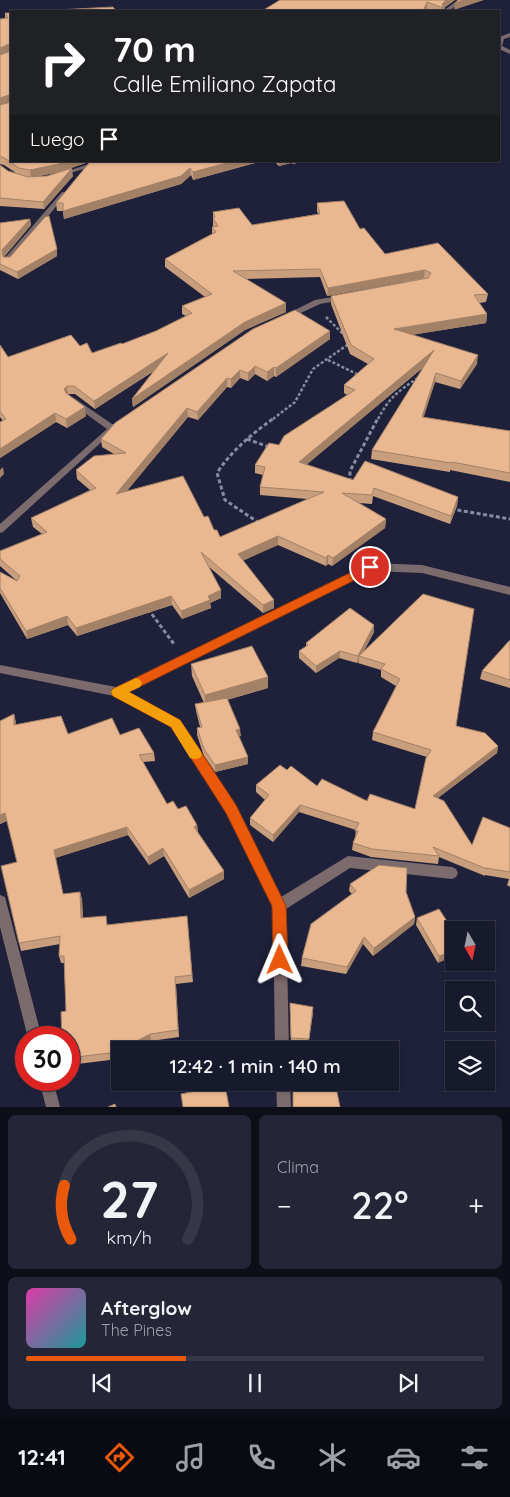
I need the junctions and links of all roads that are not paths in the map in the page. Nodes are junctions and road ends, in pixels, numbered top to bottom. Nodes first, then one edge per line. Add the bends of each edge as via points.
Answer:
1 (461, 0) edge
2 (447, 10) edge
3 (510, 35) edge
4 (500, 42) edge
5 (103, 162) edge
6 (86, 168) junction
7 (52, 177) edge
8 (74, 182) edge
9 (68, 189) edge
10 (8, 260) edge
11 (357, 295) edge
12 (281, 319) edge
13 (71, 398) edge
14 (120, 423) edge
15 (112, 428) junction
16 (0, 530) edge
17 (510, 591) edge
18 (0, 669) edge
19 (117, 692) junction
20 (452, 874) dead end
21 (0, 901) edge
22 (279, 906) junction
23 (32, 1026) edge
24 (282, 1041) edge
25 (49, 1091) edge
26 (283, 1091) edge
27 (53, 1107) edge
28 (284, 1107) edge

1 - 2 street
3 - 4 street via 501,38
5 - 6 street
6 - 7 street
6 - 8 street
9 - 10 street
11 - 12 street via 314,304
13 - 15 street
14 - 15 street
15 - 16 street
17 - 19 street via 422,569 370,567
18 - 19 street
19 - 22 street via 175,724 231,809
20 - 22 street via 348,862
21 - 23 street
22 - 24 street
25 - 27 street
26 - 28 street

